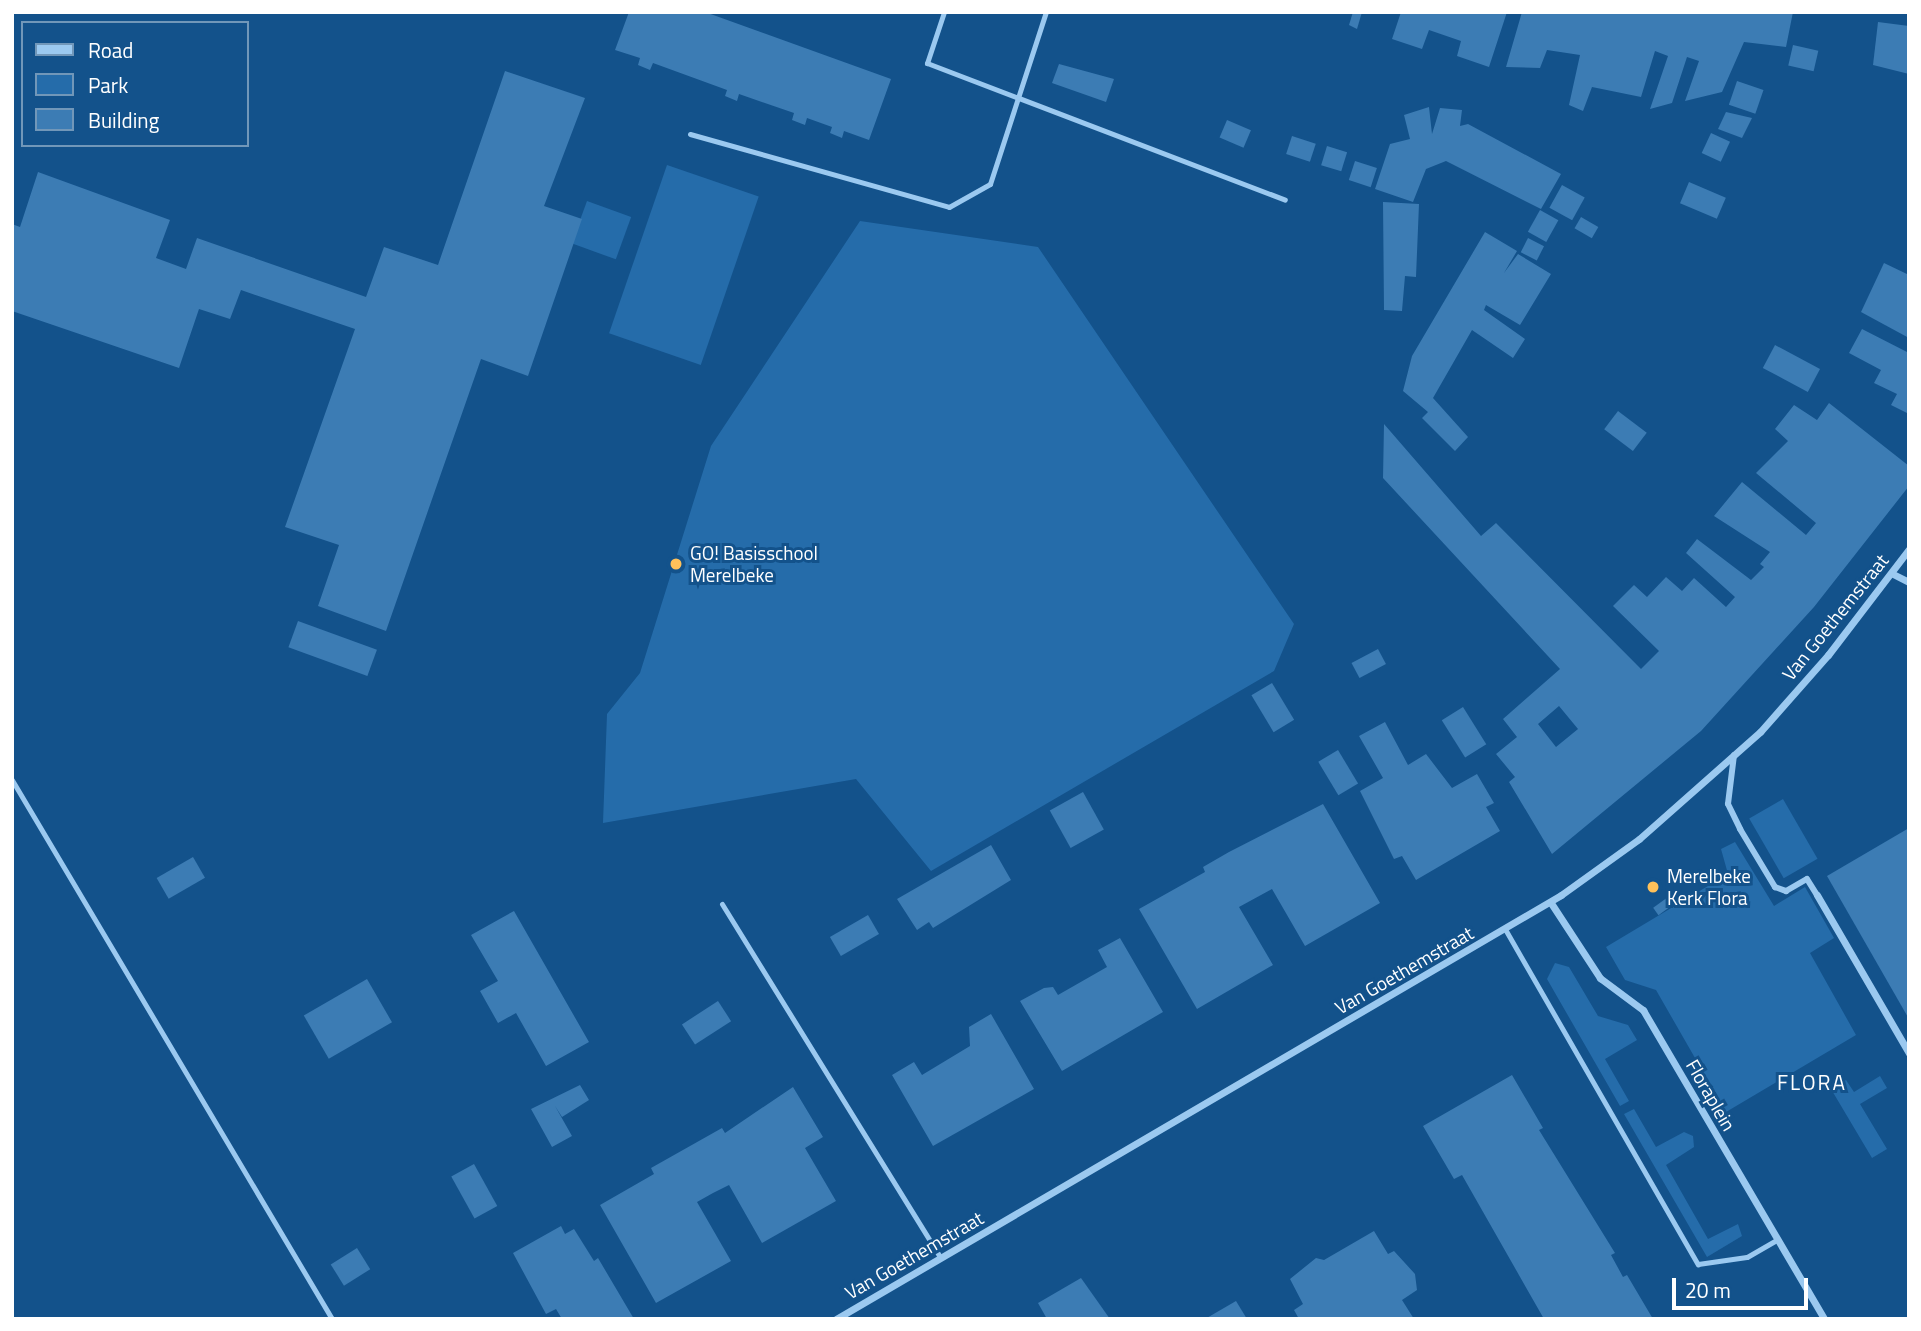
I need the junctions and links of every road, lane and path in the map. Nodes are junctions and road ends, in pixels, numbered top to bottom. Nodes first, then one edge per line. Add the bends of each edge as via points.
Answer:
1 (944, 12) edge
2 (1046, 12) edge
3 (1018, 94) junction
4 (690, 134) dead end
5 (1285, 200) dead end
6 (1909, 549) edge
7 (1893, 574) junction
8 (1909, 582) edge
9 (1734, 755) junction
10 (12, 780) edge
11 (1816, 895) joint
12 (1551, 903) junction
13 (722, 904) dead end
14 (1505, 929) junction
15 (1909, 1053) edge
16 (1777, 1240) junction
17 (941, 1258) junction
18 (850, 1311) junction
19 (1822, 1318) edge
20 (332, 1319) edge
21 (836, 1319) edge
22 (855, 1319) edge

1 - 3 lane via 927,63
2 - 3 lane
3 - 4 lane via 990,184 949,207
3 - 5 lane
6 - 7 street, Van Goethemstraat
7 - 8 street
7 - 9 street, Van Goethemstraat via 1828,655
9 - 11 street via 1728,804 1740,829 1775,887 1787,891 1807,878
9 - 12 street, Van Goethemstraat via 1639,839
10 - 20 lane
11 - 15 street
12 - 14 street, Van Goethemstraat
12 - 16 street, Floraplein via 1600,978 1643,1010
13 - 17 lane
14 - 16 lane via 1698,1264 1747,1258
14 - 17 street, Van Goethemstraat
16 - 19 street, Floraplein
17 - 18 street, Van Goethemstraat
18 - 21 street, Van Goethemstraat
18 - 22 street

